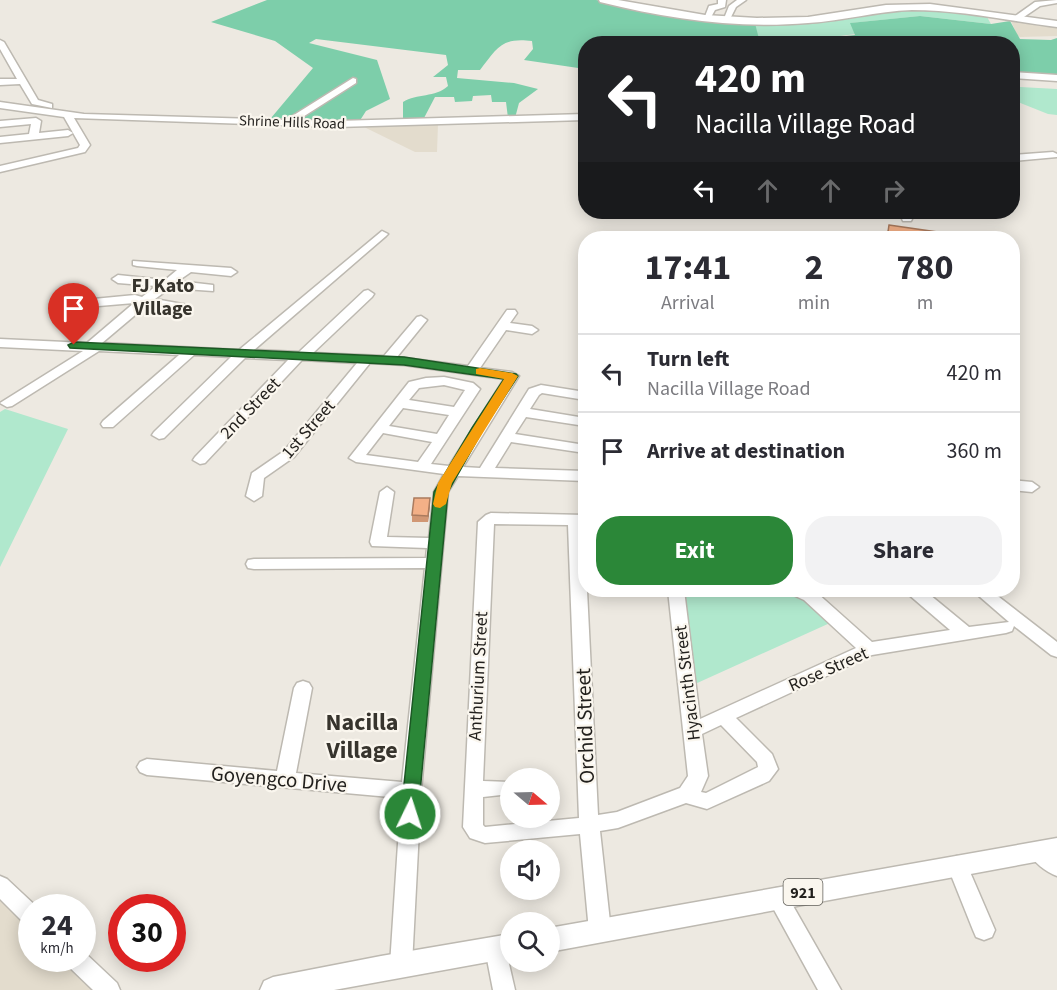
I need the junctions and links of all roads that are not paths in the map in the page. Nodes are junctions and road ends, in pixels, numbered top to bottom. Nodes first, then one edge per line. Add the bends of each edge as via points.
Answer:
1 (604, 0) edge
2 (617, 0) edge
3 (723, 0) edge
4 (742, 0) edge
5 (1057, 1) edge
6 (708, 16) junction
7 (1024, 17) junction
8 (726, 18) junction
9 (1057, 22) edge
10 (0, 43) edge
11 (1020, 76) edge
12 (1057, 78) edge
13 (22, 81) junction
14 (353, 81) dead end
15 (0, 82) edge
16 (0, 105) edge
17 (65, 112) junction
18 (578, 117) edge
19 (567, 118) junction
20 (289, 122) junction
21 (0, 124) edge
22 (578, 124) edge
23 (68, 133) dead end
24 (33, 137) junction
25 (0, 140) edge
26 (1053, 155) dead end
27 (1020, 157) edge
28 (0, 169) edge
29 (382, 234) dead end
30 (137, 263) dead end
31 (188, 268) junction
32 (231, 272) dead end
33 (118, 279) dead end
34 (166, 284) junction
35 (210, 288) dead end
36 (368, 294) dead end
37 (143, 301) junction
38 (87, 303) dead end
39 (184, 308) dead end
40 (511, 313) dead end
41 (421, 320) dead end
42 (502, 326) junction
43 (532, 330) dead end
44 (3, 345) edge
45 (95, 346) junction
46 (191, 351) junction
47 (243, 353) junction
48 (301, 356) junction
49 (367, 359) junction
50 (388, 360) junction
51 (472, 370) junction
52 (578, 395) edge
53 (7, 403) dead end
54 (398, 403) junction
55 (459, 412) junction
56 (521, 412) junction
57 (578, 421) edge
58 (108, 424) dead end
59 (378, 429) junction
60 (159, 435) dead end
61 (506, 437) junction
62 (441, 439) junction
63 (578, 448) edge
64 (200, 460) dead end
65 (422, 467) junction
66 (452, 471) junction
67 (484, 472) junction
68 (578, 476) edge
69 (1020, 486) edge
70 (1032, 487) dead end
71 (387, 492) dead end
72 (254, 496) dead end
73 (578, 520) edge
74 (435, 543) junction
75 (433, 563) junction
76 (254, 564) dead end
77 (583, 597) edge
78 (677, 597) edge
79 (811, 597) edge
80 (922, 597) edge
81 (989, 597) edge
82 (1006, 627) dead end
83 (964, 632) junction
84 (869, 649) junction
85 (1057, 651) edge
86 (303, 688) dead end
87 (723, 716) junction
88 (693, 730) junction
89 (147, 767) dead end
90 (285, 780) junction
91 (500, 788) edge
92 (473, 789) junction
93 (411, 791) junction
94 (687, 794) junction
95 (589, 825) junction
96 (1047, 850) edge
97 (957, 865) junction
98 (1057, 867) edge
99 (0, 885) edge
100 (777, 897) junction
101 (18, 902) edge
102 (984, 930) dead end
103 (600, 931) junction
104 (560, 937) edge
105 (500, 948) edge
106 (401, 965) junction
107 (90, 972) edge
108 (504, 972) edge
109 (109, 990) edge
110 (273, 990) edge
111 (504, 990) edge
112 (831, 990) edge

1 - 6 highway
2 - 6 highway
3 - 6 street
4 - 8 street
5 - 7 street via 1038,4
6 - 8 highway
7 - 8 highway via 913,7 802,20
7 - 9 highway
10 - 13 street
11 - 12 street
13 - 15 street
13 - 17 street via 35,102
14 - 20 street
16 - 17 street, Shrine Hills Road
17 - 20 street, Shrine Hills Road
17 - 28 street via 85,145 81,150
18 - 19 street, Shrine Hills Road
19 - 20 street, Shrine Hills Road via 388,124
19 - 22 street
21 - 24 street via 36,121
23 - 24 street
24 - 25 street
26 - 27 street
29 - 47 street
30 - 31 street
31 - 32 street
31 - 34 street
33 - 34 street
34 - 35 street
34 - 37 street
36 - 48 street, 2nd Street
37 - 38 street
37 - 39 street
37 - 45 street
40 - 42 street
41 - 50 street
42 - 43 street
42 - 51 street
44 - 45 street
45 - 46 street
45 - 53 street
46 - 47 street
46 - 58 street
47 - 48 street
47 - 60 street
48 - 49 street
48 - 64 street, 2nd Street
49 - 50 street
49 - 72 street, 1st Street via 289,454 257,476
50 - 51 street
51 - 66 street via 512,376
52 - 56 street via 537,390
54 - 55 street
54 - 55 street via 421,381 469,386 472,392
54 - 59 street
55 - 62 street
56 - 57 street
56 - 61 street
59 - 62 street
59 - 65 street via 356,458
61 - 63 street
61 - 67 street
62 - 65 street
65 - 66 street
66 - 67 street
66 - 74 street via 441,492
67 - 68 street
69 - 70 street
71 - 74 street via 378,542
73 - 92 street, Anthurium Street via 486,522
74 - 75 street
75 - 76 street
75 - 93 street
77 - 95 street, Orchid Street
78 - 88 street, Hyacinth Street
79 - 84 street
80 - 83 street
81 - 85 street
82 - 83 street, Rose Street
83 - 84 street, Rose Street
84 - 87 street, Rose Street
86 - 90 street
87 - 88 street, Rose Street
87 - 94 street via 765,759 768,769 762,776 707,801
88 - 94 street, Hyacinth Street via 698,776
89 - 90 street, Goyengco Drive
90 - 93 street, Goyengco Drive
91 - 92 street
92 - 95 street, Anthurium Street via 473,827 477,832
93 - 106 street
94 - 95 street via 630,817
95 - 103 street, Orchid Street
96 - 97 main road, 921
96 - 98 street
97 - 100 main road, 921
97 - 102 street
99 - 101 street
100 - 103 main road, 921
100 - 112 street
103 - 104 main road, 921
105 - 106 main road
106 - 110 main road
107 - 109 street
108 - 111 street

